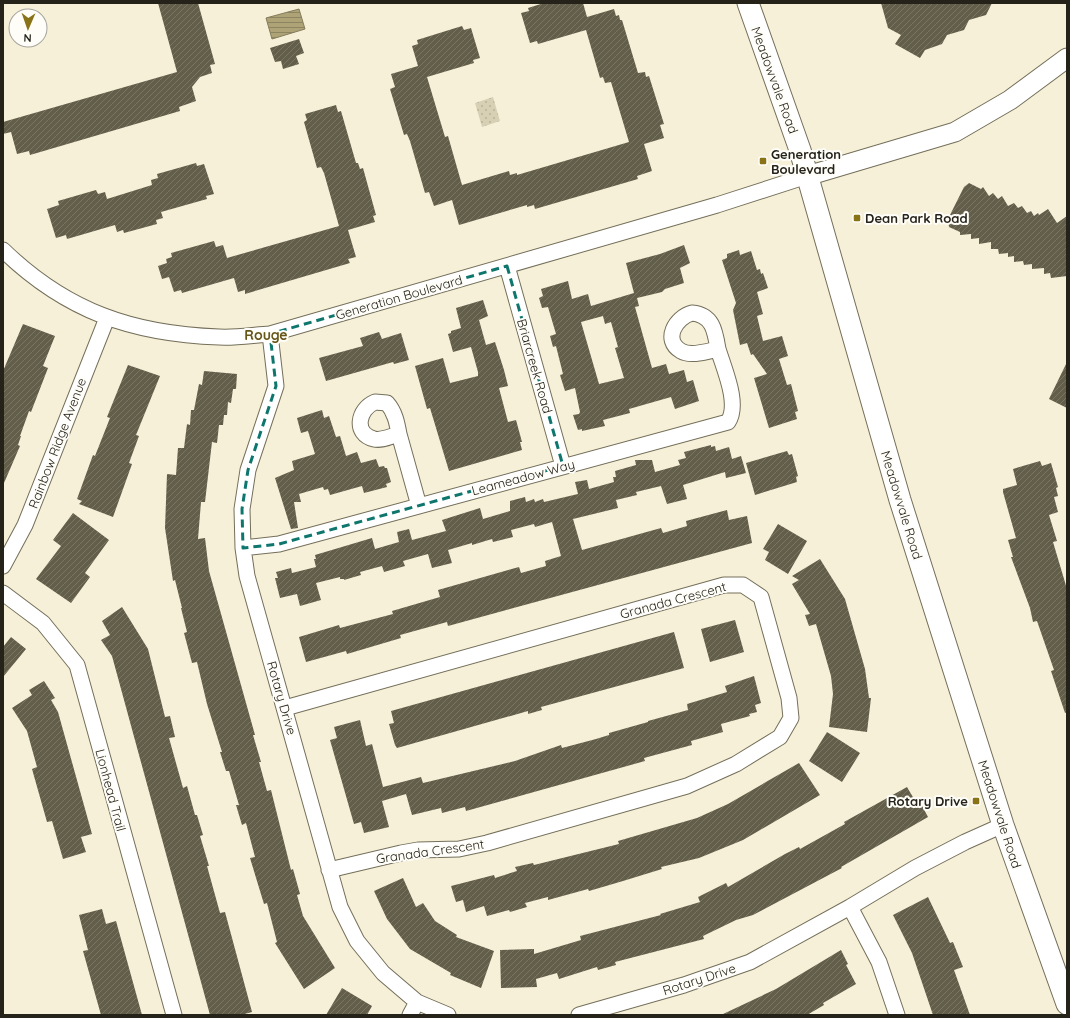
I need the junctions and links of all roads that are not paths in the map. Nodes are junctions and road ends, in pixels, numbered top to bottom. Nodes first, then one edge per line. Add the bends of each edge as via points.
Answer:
1 (748, 3) edge
2 (1067, 58) edge
3 (807, 176) junction
4 (3, 250) edge
5 (507, 266) junction
6 (107, 318) junction
7 (270, 334) junction
8 (718, 349) dead end
9 (399, 434) dead end
10 (563, 466) junction
11 (419, 506) junction
12 (243, 548) junction
13 (3, 566) edge
14 (3, 593) edge
15 (285, 708) junction
16 (1003, 825) junction
17 (329, 870) junction
18 (850, 907) junction
19 (417, 1002) junction
20 (1067, 1004) edge
21 (174, 1015) edge
22 (410, 1015) edge
23 (448, 1015) edge
24 (579, 1015) edge
25 (897, 1015) edge

1 - 3 main road, Meadowvale Road
2 - 3 street via 1010,100 955,132
3 - 5 street, Generation Boulevard
3 - 16 main road, Meadowvale Road via 900,500
4 - 6 street, Generation Boulevard via 21,267 58,294
5 - 7 street, Generation Boulevard
5 - 10 street, Briarcreek Road
6 - 7 street, Generation Boulevard via 133,327 168,334 220,337
6 - 13 street, Rainbow Ridge Avenue via 25,525
7 - 12 street, Rotary Drive via 276,386 248,470 242,509
8 - 10 street, Leameadow Way via 733,403 732,416 728,422
9 - 11 street
10 - 11 street, Leameadow Way
11 - 12 street, Leameadow Way via 279,544
12 - 15 street, Rotary Drive via 247,576
14 - 21 street, Lionhead Trail via 43,623 77,665
15 - 17 street, Rotary Drive
15 - 17 street, Granada Crescent via 724,585 743,584 761,597 788,688 791,718 780,737 736,764 686,786 487,843 459,849 418,850
16 - 18 street, Rotary Drive via 915,868
16 - 20 main road, Meadowvale Road
17 - 19 street, Rotary Drive via 340,907 357,941 383,973
18 - 24 street, Rotary Drive via 750,962 684,985
18 - 25 street via 879,962
19 - 22 street
19 - 23 street, Rotary Drive

